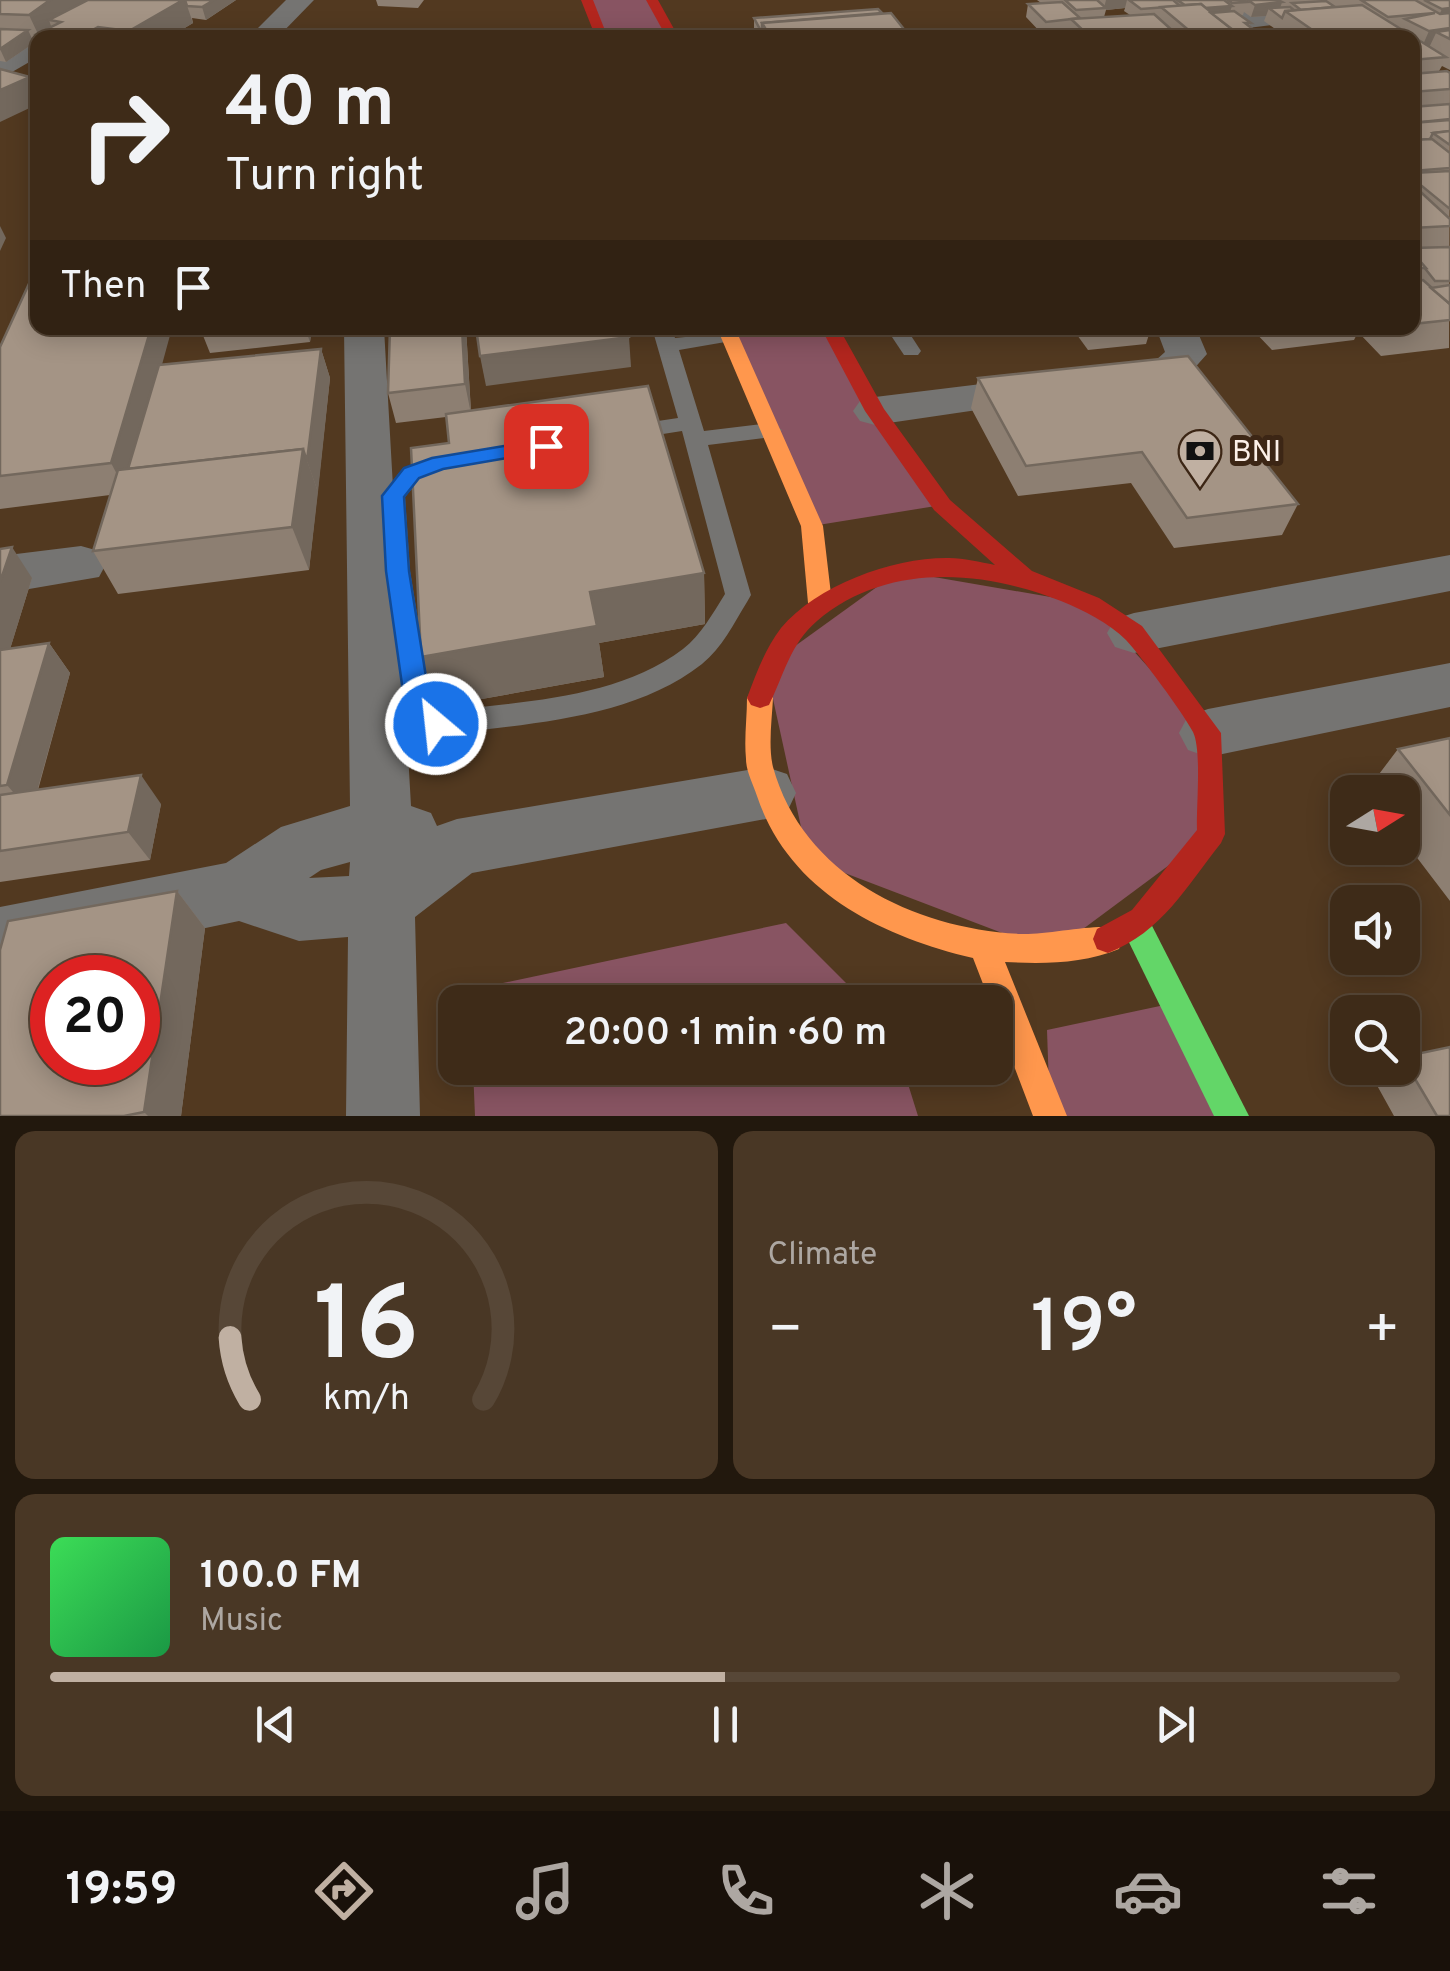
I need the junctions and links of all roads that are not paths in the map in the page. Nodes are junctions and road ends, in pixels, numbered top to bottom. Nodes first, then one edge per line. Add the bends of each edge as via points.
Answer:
1 (301, 0) edge
2 (587, 0) edge
3 (652, 0) edge
4 (1318, 6) edge
5 (1354, 29) edge
6 (269, 30) edge
7 (599, 30) edge
8 (669, 30) edge
9 (1152, 30) edge
10 (30, 49) edge
11 (0, 70) edge
12 (364, 335) edge
13 (690, 335) edge
14 (729, 335) edge
15 (834, 335) edge
16 (900, 335) edge
17 (1179, 335) edge
18 (664, 337) edge
19 (910, 351) dead end
20 (875, 411) junction
21 (771, 430) junction
22 (692, 431) junction
23 (612, 435) edge
24 (478, 456) edge
25 (81, 564) dead end
26 (1450, 573) edge
27 (0, 575) edge
28 (1024, 577) junction
29 (820, 602) junction
30 (1134, 633) junction
31 (1450, 686) edge
32 (1208, 733) junction
33 (766, 794) junction
34 (381, 825) junction
35 (457, 847) junction
36 (238, 892) junction
37 (381, 904) junction
38 (1136, 926) junction
39 (0, 939) edge
40 (985, 951) junction
41 (383, 1116) edge
42 (1050, 1116) edge
43 (1232, 1116) edge

1 - 6 street
2 - 7 street
3 - 8 street
4 - 5 street
4 - 9 street
10 - 11 street
12 - 34 street
13 - 18 lane
14 - 21 street
15 - 20 street
16 - 19 lane
17 - 20 street via 1186,354 1168,372
18 - 22 lane
20 - 28 street via 942,505
21 - 22 lane
21 - 29 street via 812,526
22 - 23 lane
22 - 24 lane via 738,594 710,638 655,680 578,702 436,724 418,713 393,496 412,473
25 - 27 street
26 - 30 street
28 - 29 street via 948,566 899,570
28 - 30 street via 1091,604
29 - 33 street via 789,630 766,667 753,733
30 - 32 street
31 - 32 street
32 - 38 street via 1212,834
33 - 35 street
33 - 40 street via 808,859 860,904 902,926
34 - 35 street
34 - 36 street via 302,847
34 - 37 street
35 - 37 street
36 - 37 street via 299,910
36 - 39 street
37 - 41 street
38 - 40 street via 1052,952
38 - 43 street
40 - 42 street

